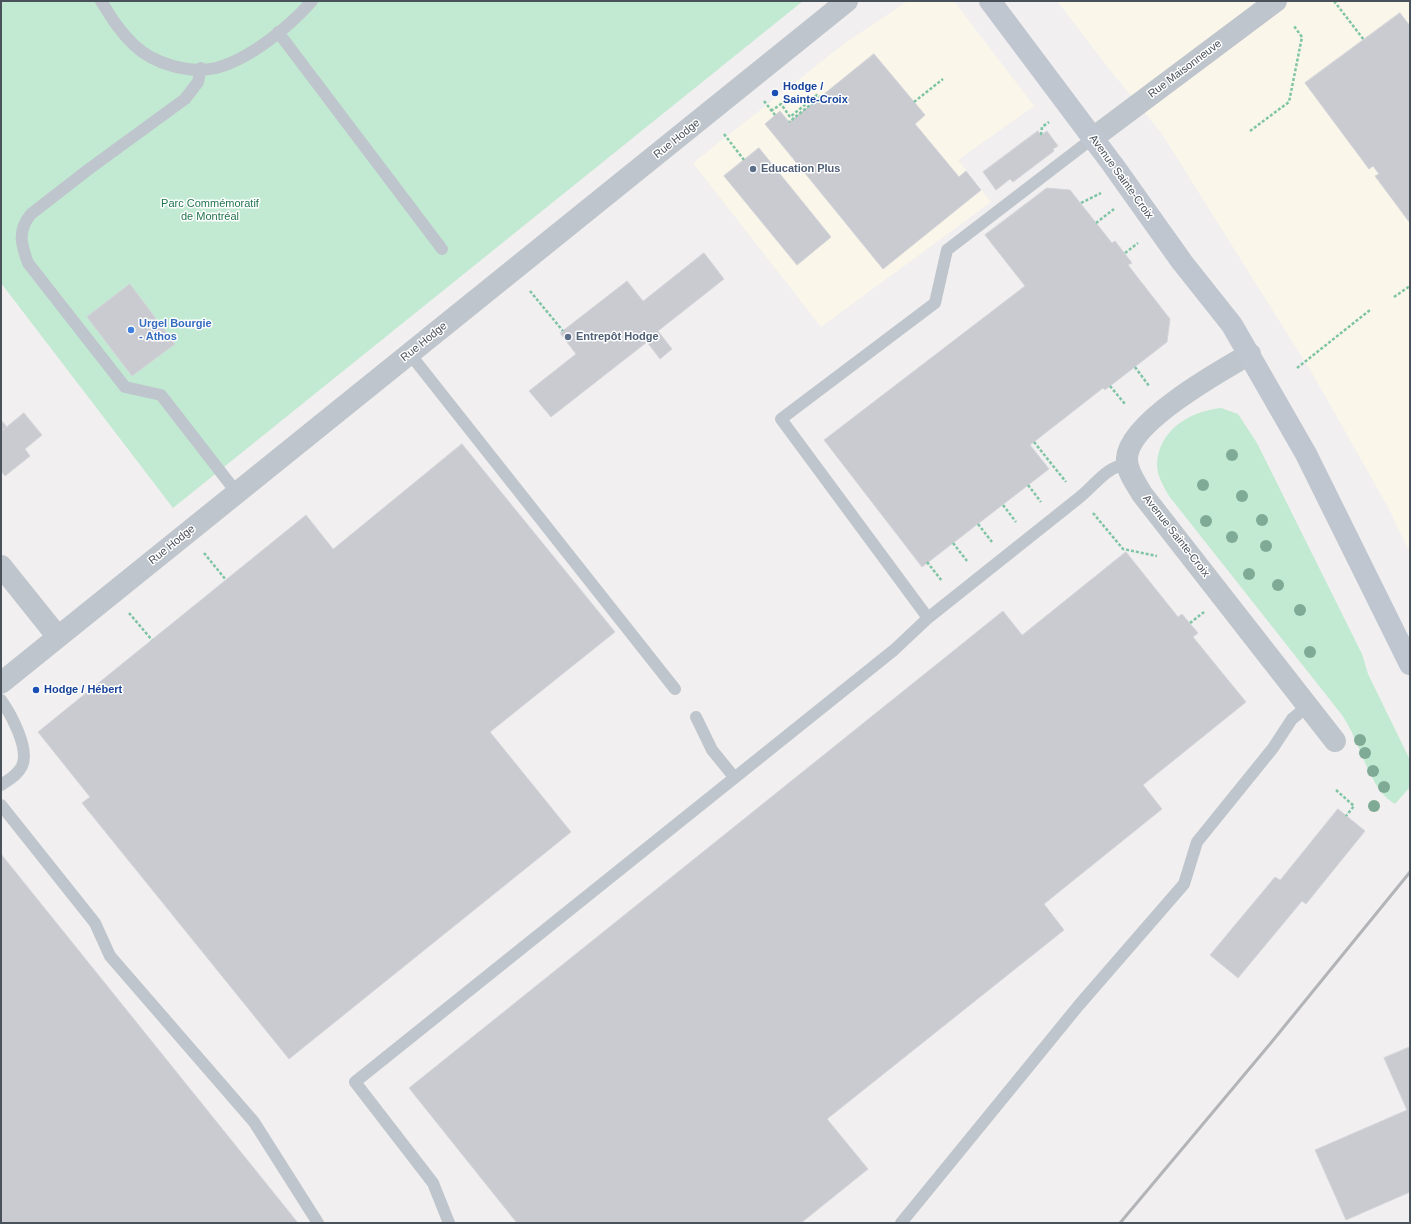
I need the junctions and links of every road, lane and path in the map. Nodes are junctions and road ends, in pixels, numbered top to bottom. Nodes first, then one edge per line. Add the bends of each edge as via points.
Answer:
1 (101, 1) edge
2 (312, 1) edge
3 (847, 1) edge
4 (990, 1) edge
5 (1276, 1) edge
6 (1334, 1) edge
7 (1294, 26) dead end
8 (278, 32) junction
9 (1364, 40) dead end
10 (201, 68) junction
11 (943, 79) dead end
12 (764, 102) dead end
13 (914, 102) dead end
14 (771, 111) junction
15 (775, 115) dead end
16 (789, 122) dead end
17 (1049, 122) dead end
18 (1250, 131) dead end
19 (724, 134) dead end
20 (1041, 135) dead end
21 (1093, 138) junction
22 (744, 160) dead end
23 (1102, 192) dead end
24 (1081, 203) dead end
25 (1115, 209) dead end
26 (1096, 223) dead end
27 (1138, 243) dead end
28 (442, 249) dead end
29 (1125, 253) dead end
30 (1410, 286) edge
31 (530, 291) dead end
32 (1394, 297) dead end
33 (1370, 310) dead end
34 (563, 331) dead end
35 (410, 354) junction
36 (1250, 354) junction
37 (1135, 367) dead end
38 (1297, 368) dead end
39 (1110, 386) dead end
40 (1149, 386) dead end
41 (1125, 404) dead end
42 (1034, 442) dead end
43 (1127, 464) junction
44 (1064, 480) dead end
45 (1028, 485) dead end
46 (237, 493) junction
47 (1080, 497) junction
48 (1040, 501) dead end
49 (1003, 505) dead end
50 (1014, 519) dead end
51 (978, 524) dead end
52 (990, 539) dead end
53 (953, 543) dead end
54 (204, 553) dead end
55 (1158, 556) dead end
56 (965, 558) dead end
57 (927, 562) dead end
58 (1, 566) edge
59 (940, 577) dead end
60 (226, 580) dead end
61 (1206, 610) dead end
62 (129, 613) dead end
63 (928, 618) junction
64 (1190, 624) dead end
65 (58, 637) junction
66 (152, 640) dead end
67 (1410, 664) edge
68 (1, 683) edge
69 (675, 689) dead end
70 (1, 700) edge
71 (1308, 706) junction
72 (696, 717) dead end
73 (1335, 740) dead end
74 (734, 776) junction
75 (1, 785) edge
76 (1336, 790) dead end
77 (1, 805) edge
78 (1346, 816) dead end
79 (318, 1223) edge
80 (449, 1223) edge
81 (901, 1223) edge

1 - 10 lane via 123,33 148,56 181,68
2 - 8 lane
3 - 35 street, Rue Hodge
4 - 21 main road, Avenue Sainte-Croix
5 - 21 street, Rue Maisonneuve
6 - 9 path
7 - 18 path via 1302,37 1289,102
8 - 10 lane via 248,54 230,63 215,68
8 - 28 lane
10 - 46 lane via 198,82 185,99 31,214 20,236 28,263 125,387 161,394
11 - 13 path
12 - 14 path
14 - 15 path
14 - 16 path via 781,104 790,116 817,95 820,97
17 - 20 path via 1042,127
19 - 22 path
21 - 36 main road, Avenue Sainte-Croix via 1182,262 1232,325
21 - 63 lane via 947,250 935,303 781,420
23 - 24 path via 1097,197
25 - 26 path
27 - 29 path
30 - 32 path
31 - 34 path
33 - 38 path
35 - 46 street, Rue Hodge
35 - 69 lane
36 - 43 street via 1202,381 1162,411 1133,440
36 - 67 main road, Avenue Sainte-Croix via 1306,454
37 - 40 path
39 - 41 path
42 - 44 path
43 - 47 lane via 1111,469
43 - 71 street, Avenue Sainte-Croix via 1142,494
45 - 48 path
46 - 65 street, Rue Hodge
47 - 55 path via 1123,549
47 - 63 lane
49 - 50 path
51 - 52 path
53 - 56 path
54 - 60 path
57 - 59 path
58 - 65 street
61 - 64 path
62 - 66 path
63 - 74 lane via 894,650
65 - 68 street, Rue Hodge
70 - 75 lane via 11,715 21,741 24,760 12,778
71 - 73 street, Avenue Sainte-Croix
71 - 81 lane via 1292,719 1273,748 1197,842 1184,884 1079,1005
72 - 74 lane via 712,750
74 - 80 lane via 355,1082 434,1183
76 - 78 path via 1354,806
77 - 79 lane via 95,923 110,956 254,1122

